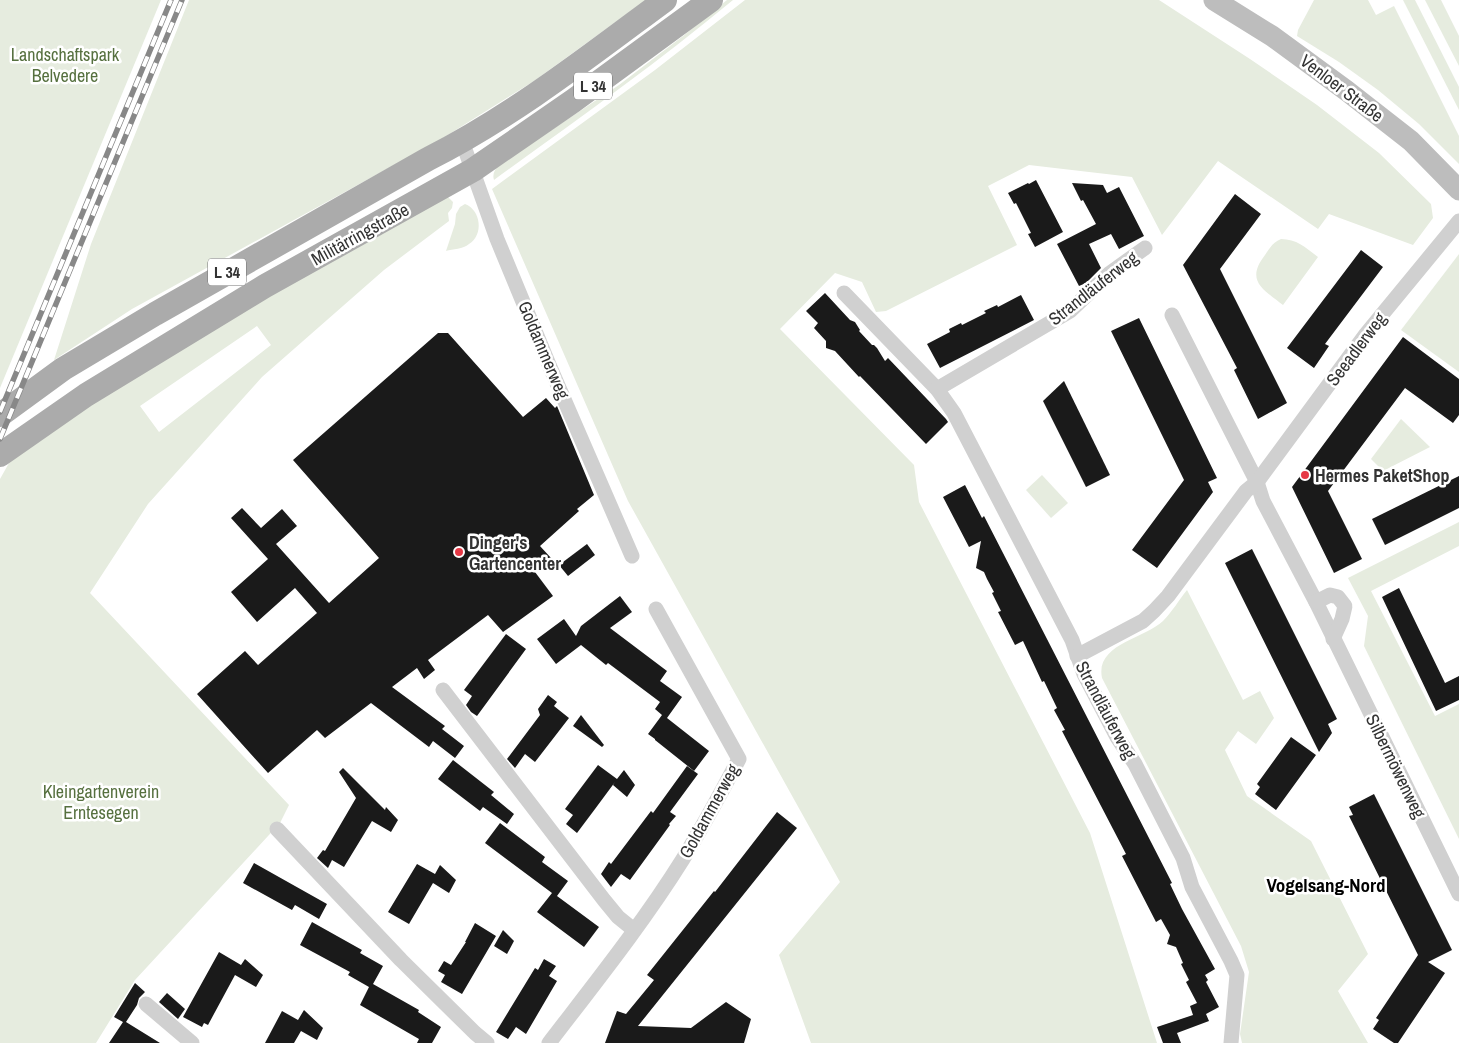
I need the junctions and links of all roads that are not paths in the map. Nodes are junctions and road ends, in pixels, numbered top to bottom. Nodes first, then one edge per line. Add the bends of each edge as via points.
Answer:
1 (665, 0) edge
2 (711, 0) edge
3 (1214, 0) edge
4 (462, 142) junction
5 (473, 170) junction
6 (1459, 190) edge
7 (1459, 221) edge
8 (1145, 248) dead end
9 (844, 292) dead end
10 (1172, 316) dead end
11 (937, 389) junction
12 (0, 415) edge
13 (0, 455) edge
14 (1258, 482) junction
15 (632, 556) dead end
16 (1316, 602) junction
17 (656, 609) dead end
18 (1333, 639) junction
19 (1077, 656) junction
20 (443, 690) dead end
21 (277, 829) dead end
22 (1459, 894) edge
23 (634, 930) junction
24 (146, 1004) dead end
25 (192, 1043) edge
26 (487, 1043) edge
27 (549, 1043) edge
28 (1231, 1043) edge

1 - 4 main road, Militärringstraße / L 34 via 556,81
2 - 5 main road, Militärringstraße / L 34
3 - 6 main road, Venloer Straße via 1272,36 1347,91 1411,141
4 - 5 street, Goldammerweg
4 - 12 main road, Militärringstraße / L 34 via 154,314 63,370
5 - 13 main road, Militärringstraße / L 34 via 265,286 86,395
5 - 15 street, Goldammerweg via 497,239
7 - 14 street, Seeadlerweg via 1366,334
8 - 11 street, Strandläuferweg via 1110,273 1070,310
9 - 11 street, Strandläuferweg
10 - 14 street
11 - 19 street, Strandläuferweg via 954,413 1072,640
14 - 16 street, Silbermöwenweg via 1263,501
14 - 19 street, Seeadlerweg via 1246,491 1154,611 1143,621
16 - 18 street, Silbermöwenweg
16 - 18 street via 1330,595 1338,597 1345,606
17 - 23 street, Goldammerweg via 739,759 682,860
18 - 22 street, Silbermöwenweg
19 - 28 street, Strandläuferweg via 1108,722 1135,764 1183,858 1192,887 1237,975
20 - 23 street via 604,900
21 - 26 street via 402,960
23 - 27 street, Goldammerweg
24 - 25 street

